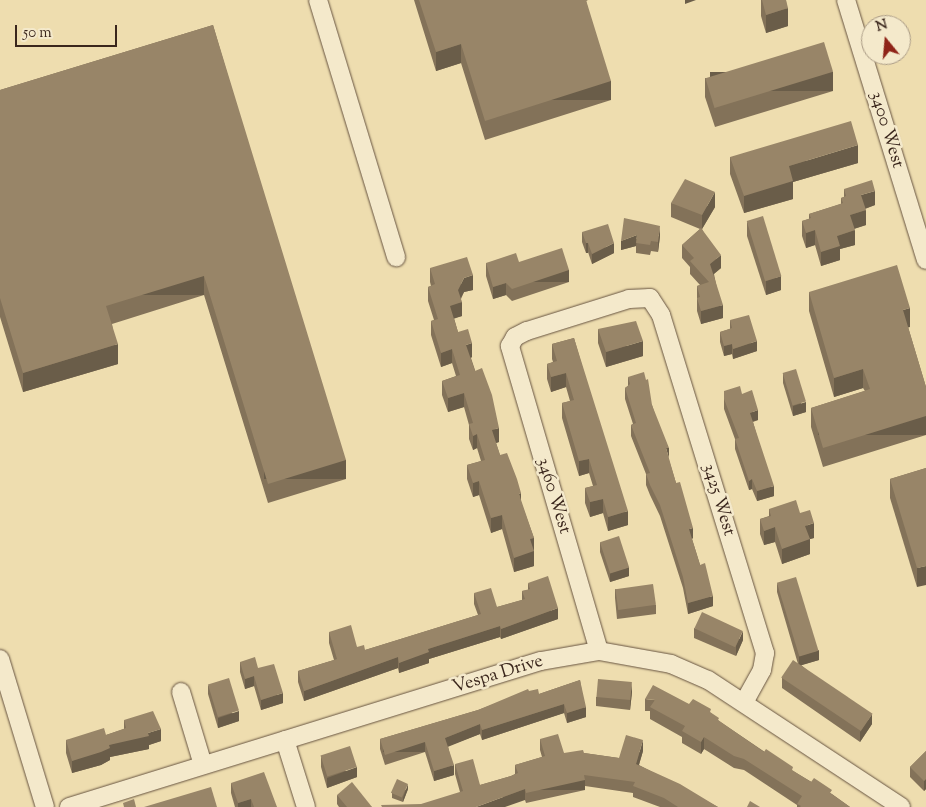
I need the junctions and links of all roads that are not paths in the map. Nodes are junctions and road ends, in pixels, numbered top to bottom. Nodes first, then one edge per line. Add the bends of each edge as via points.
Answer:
1 (318, 0) edge
2 (846, 0) edge
3 (396, 257) dead end
4 (926, 260) edge
5 (650, 298) joint
6 (598, 651) junction
7 (0, 659) edge
8 (181, 692) dead end
9 (744, 702) junction
10 (285, 740) junction
11 (203, 765) junction
12 (45, 807) edge
13 (69, 807) edge
14 (306, 807) edge
15 (900, 807) edge

1 - 3 street
2 - 4 street, 3400 West
5 - 6 street, 3460 West via 629,299 527,331 511,340 512,359
5 - 9 street, 3425 West via 661,315 765,652 762,670
6 - 9 street, Vespa Drive via 671,664 708,680
6 - 10 street, Vespa Drive via 541,661
7 - 12 street
8 - 11 street
9 - 15 street, Vespa Drive
10 - 11 street, Vespa Drive
10 - 14 street
11 - 13 street, Vespa Drive

